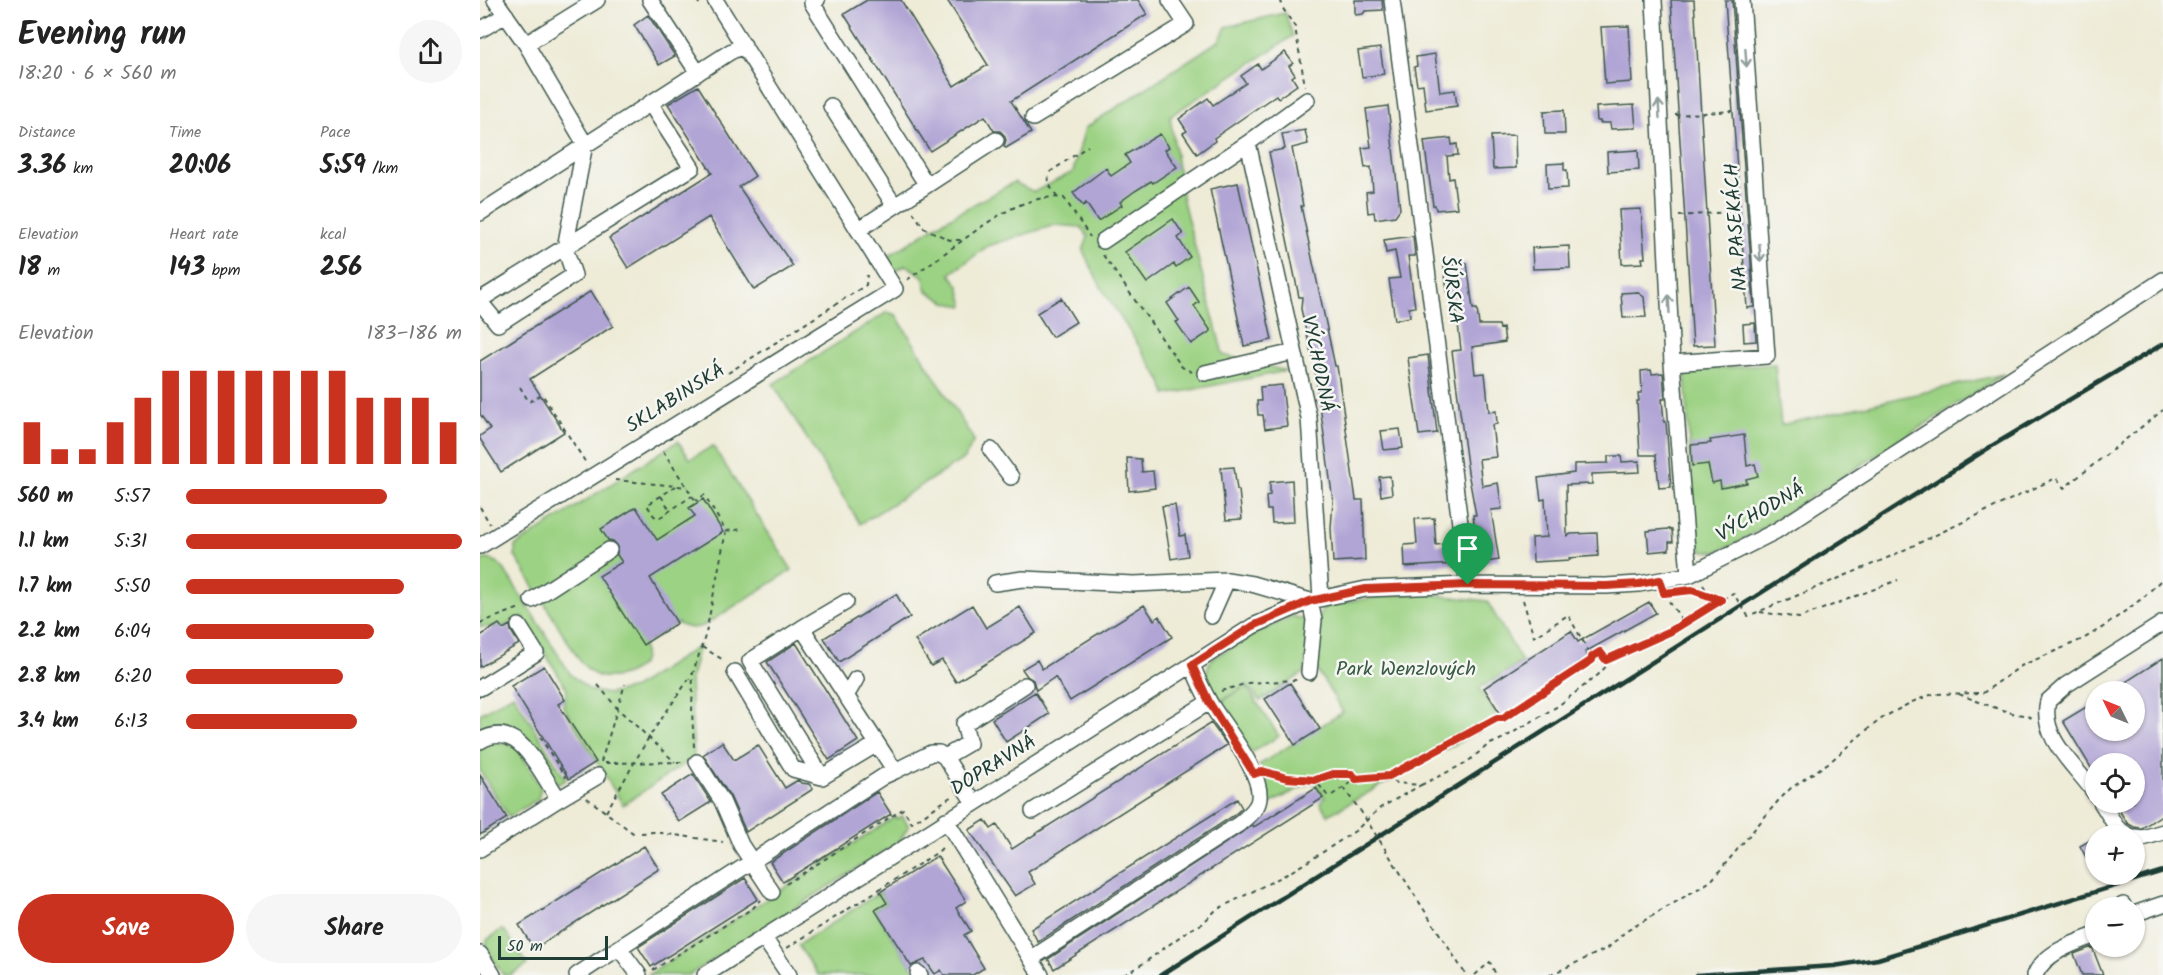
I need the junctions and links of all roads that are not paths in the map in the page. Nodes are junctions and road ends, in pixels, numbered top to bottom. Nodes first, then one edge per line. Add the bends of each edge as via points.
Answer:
1 (495, 0) edge
2 (597, 0) edge
3 (650, 0) edge
4 (817, 0) edge
5 (1170, 0) edge
6 (1392, 0) edge
7 (1654, 0) edge
8 (1742, 0) edge
9 (709, 4) edge
10 (506, 15) junction
11 (480, 30) edge
12 (526, 44) junction
13 (744, 45) junction
14 (698, 73) junction
15 (1307, 100) road end
16 (650, 103) junction
17 (831, 106) dead end
18 (1033, 118) dead end
19 (996, 140) dead end
20 (1248, 143) junction
21 (585, 144) junction
22 (926, 184) junction
23 (899, 202) junction
24 (480, 213) edge
25 (858, 230) junction
26 (1099, 244) road end
27 (565, 248) junction
28 (2163, 280) edge
29 (480, 301) edge
30 (1294, 352) junction
31 (1672, 363) junction
32 (1205, 373) road end
33 (991, 450) dead end
34 (1011, 477) dead end
35 (480, 546) edge
36 (609, 550) dead end
37 (1693, 579) junction
38 (1227, 580) junction
39 (994, 582) dead end
40 (1468, 585) junction
41 (1315, 599) junction
42 (846, 602) dead end
43 (527, 603) road end
44 (1211, 616) dead end
45 (2163, 623) edge
46 (519, 626) dead end
47 (802, 628) junction
48 (1192, 665) junction
49 (735, 672) road end
50 (1303, 676) road end
51 (856, 679) dead end
52 (1025, 685) dead end
53 (480, 688) edge
54 (846, 696) junction
55 (1208, 698) junction
56 (480, 741) edge
57 (877, 744) junction
58 (945, 758) junction
59 (697, 762) road end
60 (895, 771) junction
61 (598, 776) dead end
62 (822, 777) junction
63 (2085, 778) edge
64 (559, 799) junction
65 (974, 803) junction
66 (1033, 811) dead end
67 (946, 820) junction
68 (2163, 832) edge
69 (2145, 837) edge
70 (480, 849) edge
71 (751, 862) junction
72 (772, 892) dead end
73 (2163, 904) edge
74 (2145, 906) edge
75 (764, 938) junction
76 (2085, 939) edge
77 (619, 948) junction
78 (480, 954) edge
79 (1032, 958) junction
80 (786, 974) edge
81 (493, 975) edge
82 (577, 975) edge
83 (639, 975) edge
84 (705, 975) edge
85 (1041, 975) edge
86 (2035, 975) edge

1 - 10 street
2 - 12 street
3 - 14 street
4 - 22 street via 812,3
5 - 18 street via 1186,24
6 - 40 street, ŠÚRSKA
31 -> 7 street
8 -> 31 street, NA PASEKÁCH via 1767,356
9 - 13 street
10 - 11 street
10 - 12 street
12 - 21 street via 566,123
13 - 14 street
13 - 25 street
14 - 16 street
15 - 20 street
16 - 21 street
16 - 27 street via 692,168
17 - 23 street
19 - 22 street
20 - 26 street
20 - 30 street, VÝCHODNÁ
21 - 24 street
21 - 27 street
22 - 23 street
23 - 25 street
25 - 35 street, SKLABINSKÁ via 895,289
27 - 29 street
27 - 29 street via 574,275 508,318 498,324
28 - 37 street, VÝCHODNÁ via 1776,531
30 - 32 street
30 - 41 street, VÝCHODNÁ via 1309,418
31 - 37 street
33 - 34 street
36 - 43 street
37 - 40 street, VÝCHODNÁ via 1662,587
38 - 39 street, VÝCHODNÁ via 1134,584 1023,579
38 - 41 street, VÝCHODNÁ
38 - 44 street
40 - 41 street, VÝCHODNÁ via 1366,589
41 - 48 street, DOPRAVNÁ via 1253,626
41 - 50 street
42 - 47 street
45 - 63 street via 2048,701 2050,733 2066,759
46 - 53 street via 536,653
47 - 54 street
47 - 62 street via 750,661
48 - 55 street
48 - 65 street, DOPRAVNÁ
49 - 62 street via 793,769
51 - 54 street
52 - 58 street via 964,724 969,743
54 - 57 street
55 - 66 street
55 - 79 street via 1254,774 1259,788 1258,803 1239,824
56 - 64 street via 489,736 511,737 526,748
57 - 60 street
57 - 62 street
58 - 60 street via 931,753
58 - 65 street
59 - 71 street via 722,801
60 - 71 street
61 - 64 street
64 - 70 street
65 - 67 street, DOPRAVNÁ
67 - 75 street, DOPRAVNÁ
67 - 79 street
68 - 69 street
71 - 72 street
71 - 77 street
73 - 74 street
75 - 80 street
75 - 84 street, DOPRAVNÁ
76 - 86 street via 2039,964
77 - 82 street
77 - 83 street
78 - 81 street
79 - 85 street

